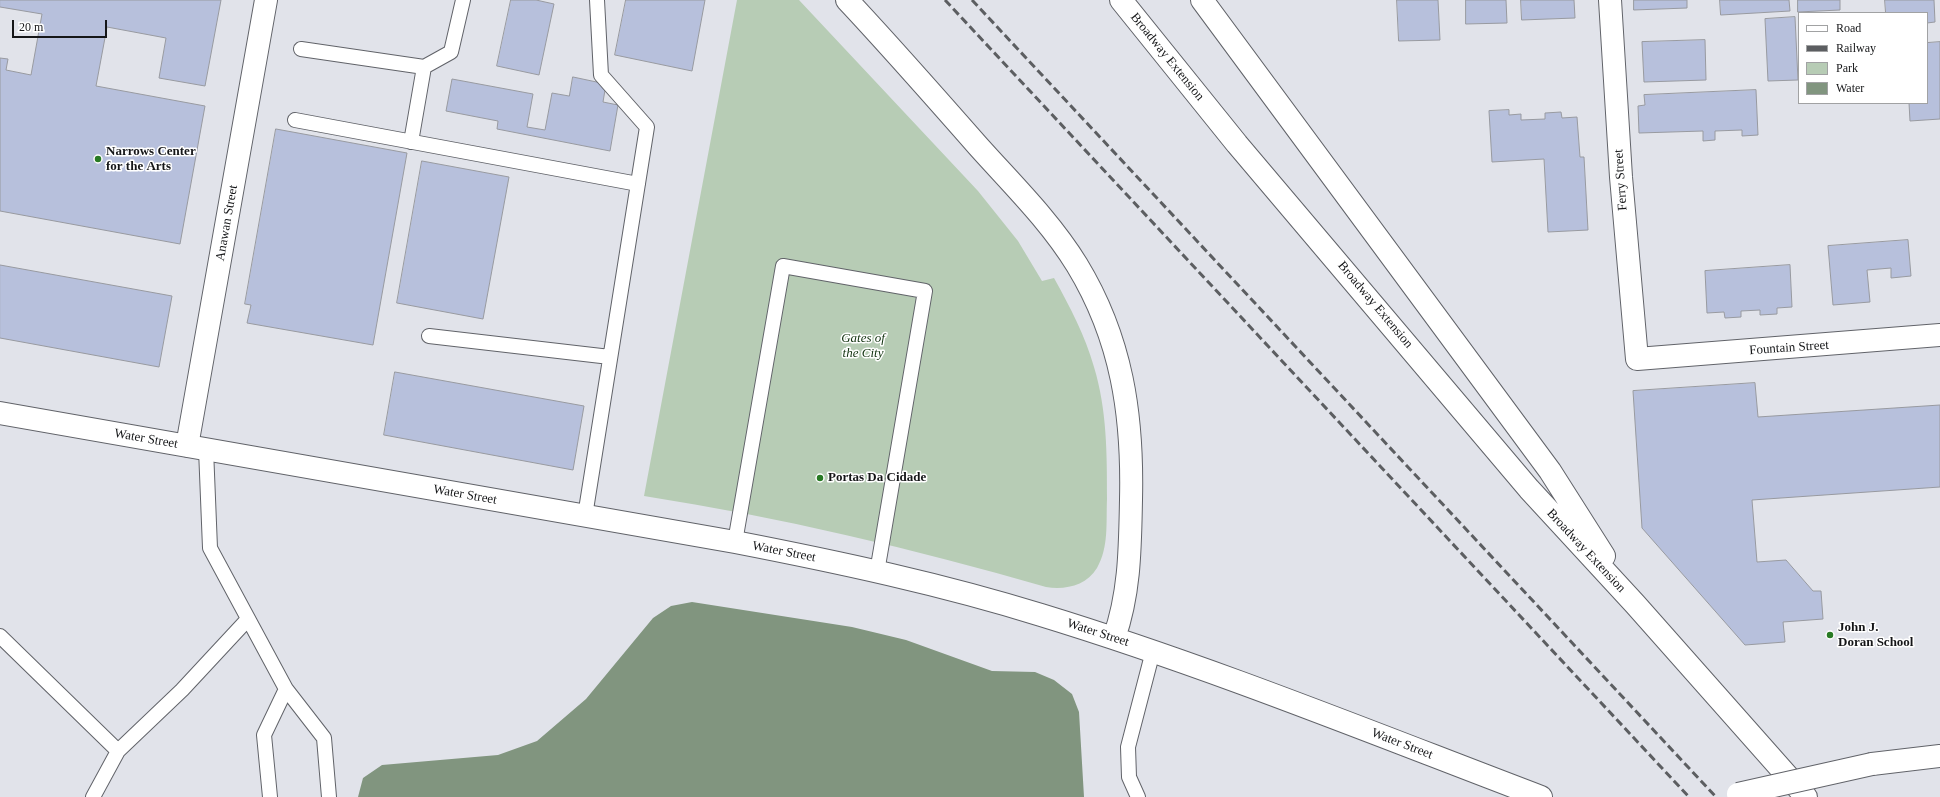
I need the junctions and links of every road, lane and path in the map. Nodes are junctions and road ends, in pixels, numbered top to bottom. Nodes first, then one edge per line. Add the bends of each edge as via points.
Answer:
1 (266, 0) edge
2 (463, 0) edge
3 (597, 0) edge
4 (1121, 0) edge
5 (1202, 0) edge
6 (1610, 0) edge
7 (850, 3) edge
8 (301, 49) dead end
9 (424, 67) junction
10 (295, 120) dead end
11 (410, 142) junction
12 (638, 184) junction
13 (1940, 335) edge
14 (429, 336) dead end
15 (610, 356) junction
16 (1637, 359) joint
17 (0, 413) edge
18 (196, 447) junction
19 (585, 516) junction
20 (735, 542) junction
21 (877, 572) junction
22 (1635, 604) junction
23 (248, 619) junction
24 (0, 636) edge
25 (1114, 638) junction
26 (1153, 651) junction
27 (286, 689) junction
28 (118, 751) junction
29 (1940, 756) edge
30 (92, 797) edge
31 (270, 797) edge
32 (329, 797) edge
33 (1138, 797) edge
34 (1541, 797) edge
35 (1729, 797) edge
36 (1806, 797) edge

1 - 18 street, Anawan Street
2 - 9 lane via 451,52
3 - 12 lane via 601,75 646,127
4 - 22 street, Broadway Extension via 1228,132 1529,489
5 - 22 street, Broadway Extension via 1550,471
6 - 16 street, Ferry Street via 1621,178
7 - 25 street via 1043,219 1077,265 1104,319 1128,405 1132,463 1128,580 1121,618
8 - 9 lane
9 - 11 lane
10 - 11 lane
11 - 12 lane
12 - 15 lane
13 - 16 street, Fountain Street
14 - 15 lane
15 - 19 lane
17 - 18 street, Water Street
18 - 19 street, Water Street
18 - 23 lane via 210,548
19 - 20 street, Water Street
20 - 21 street, Water Street
20 - 21 lane via 783,266 925,291
21 - 25 street, Water Street via 1000,603
22 - 36 street, Broadway Extension
23 - 27 lane
23 - 28 lane via 182,690
24 - 28 lane
25 - 26 street, Water Street
26 - 33 lane via 1128,747 1129,778
26 - 34 street, Water Street
27 - 31 lane via 264,735
27 - 32 lane via 324,738
28 - 30 lane
29 - 35 street, bridge via 1872,764

